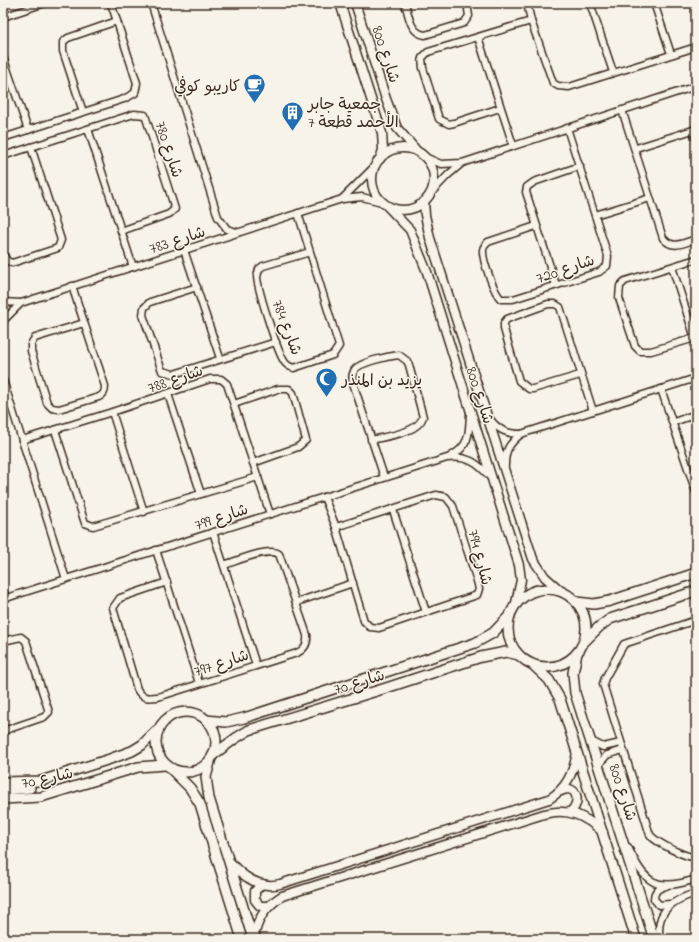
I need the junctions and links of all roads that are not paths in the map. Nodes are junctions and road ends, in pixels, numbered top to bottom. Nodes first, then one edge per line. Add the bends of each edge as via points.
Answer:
1 (45, 3) edge
2 (111, 3) edge
3 (151, 3) edge
4 (340, 3) edge
5 (355, 3) edge
6 (405, 3) edge
7 (467, 3) edge
8 (527, 3) edge
9 (590, 3) edge
10 (654, 3) edge
11 (695, 3) edge
12 (32, 5) edge
13 (696, 6) edge
14 (3, 17) edge
15 (117, 21) junction
16 (531, 21) junction
17 (478, 37) junction
18 (696, 46) edge
19 (671, 54) junction
20 (3, 58) edge
21 (613, 72) junction
22 (696, 86) edge
23 (500, 108) junction
24 (622, 110) junction
25 (83, 112) junction
26 (568, 128) junction
27 (694, 129) edge
28 (28, 130) junction
29 (88, 130) junction
30 (3, 138) edge
31 (696, 139) edge
32 (513, 145) junction
33 (31, 147) junction
34 (636, 148) junction
35 (422, 155) junction
36 (3, 156) edge
37 (378, 162) junction
38 (462, 163) junction
39 (580, 166) junction
40 (431, 193) junction
41 (650, 198) junction
42 (342, 199) junction
43 (424, 202) junction
44 (385, 204) junction
45 (298, 213) junction
46 (595, 215) junction
47 (536, 226) junction
48 (121, 231) junction
49 (239, 232) junction
50 (696, 239) edge
51 (184, 250) junction
52 (310, 252) junction
53 (3, 254) edge
54 (696, 259) edge
55 (133, 267) junction
56 (672, 267) junction
57 (556, 285) junction
58 (72, 286) junction
59 (197, 287) junction
60 (3, 302) edge
61 (21, 303) junction
62 (3, 321) edge
63 (693, 322) edge
64 (84, 323) junction
65 (696, 340) edge
66 (276, 342) junction
67 (220, 358) junction
68 (580, 375) junction
69 (696, 378) edge
70 (3, 380) edge
71 (662, 389) junction
72 (168, 394) junction
73 (234, 404) junction
74 (470, 409) junction
75 (593, 411) junction
76 (112, 412) junction
77 (485, 412) junction
78 (696, 414) edge
79 (674, 422) junction
80 (55, 430) junction
81 (521, 434) junction
82 (22, 440) junction
83 (371, 440) junction
84 (447, 458) junction
85 (253, 463) junction
86 (505, 475) junction
87 (258, 477) junction
88 (384, 477) junction
89 (493, 480) junction
90 (696, 492) edge
91 (201, 494) junction
92 (324, 496) junction
93 (393, 510) junction
94 (144, 512) junction
95 (270, 514) junction
96 (336, 527) junction
97 (213, 532) junction
98 (156, 550) junction
99 (224, 565) junction
100 (696, 573) edge
101 (66, 579) junction
102 (167, 582) junction
103 (353, 583) junction
104 (3, 590) edge
105 (561, 591) junction
106 (696, 591) edge
107 (4, 599) edge
108 (297, 602) junction
109 (576, 602) junction
110 (516, 603) junction
111 (426, 612) junction
112 (509, 616) junction
113 (696, 620) edge
114 (3, 641) edge
115 (584, 642) junction
116 (577, 653) junction
117 (519, 655) junction
118 (532, 664) junction
119 (256, 665) junction
120 (199, 683) junction
121 (206, 720) junction
122 (163, 722) junction
123 (3, 731) edge
124 (591, 740) junction
125 (621, 743) junction
126 (623, 750) junction
127 (578, 751) junction
128 (212, 758) junction
129 (599, 764) junction
130 (168, 767) junction
131 (41, 781) junction
132 (3, 782) edge
133 (3, 790) edge
134 (561, 791) junction
135 (3, 799) edge
136 (570, 812) junction
137 (621, 831) junction
138 (603, 832) junction
139 (696, 857) edge
140 (230, 862) junction
141 (696, 879) edge
142 (262, 884) junction
143 (667, 885) junction
144 (696, 893) edge
145 (670, 904) junction
146 (269, 906) junction
147 (242, 939) edge
148 (254, 939) edge
149 (636, 939) edge
150 (654, 939) edge
151 (660, 939) edge

1 - 12 street
2 - 15 street
3 - 49 street via 218,217 227,229
4 - 37 street, شارع 800 via 382,133 383,150
5 - 35 street, شارع 800 via 397,128
6 - 7 street via 414,29 426,35 464,23 469,16
8 - 16 street
9 - 21 street
10 - 19 street
11 - 13 street
12 - 14 street
15 - 25 street via 137,89 128,97
15 - 25 street via 63,42
16 - 17 street
16 - 21 street via 553,83 569,87
17 - 23 street
17 - 23 street via 428,52 422,58 437,116 449,124
18 - 19 street
19 - 21 street
20 - 28 street
22 - 24 street
23 - 32 street
24 - 26 street
24 - 34 street
25 - 28 street
26 - 32 street
26 - 39 street, شارع 720
27 - 31 street
27 - 34 street
28 - 30 street
29 - 33 street, شارع 780
29 - 48 street
29 - 48 street, شارع 780 via 134,114 143,114 148,119 174,209 169,214
32 - 38 street
33 - 36 street, شارع 780
33 - 53 street via 61,240 60,245 58,248 12,262
34 - 41 street
35 - 37 street via 409,149 398,149 388,152
35 - 38 street via 441,164
35 - 40 street via 431,164 434,174
37 - 42 street, شارع 783
37 - 44 street via 373,171 373,185
38 - 40 street
39 - 46 street, شارع 720
39 - 47 street via 534,182 527,187 526,192
40 - 43 street
41 - 46 street
41 - 50 street via 665,241 676,245
42 - 44 street, شارع 783 via 362,197
42 - 45 street, شارع 783
43 - 44 street via 406,210
43 - 77 street, شارع 800 via 430,238
44 - 74 street, شارع 800 via 405,223 417,244
45 - 49 street, شارع 783
45 - 52 street, شارع 784
46 - 57 street, شارع 720 via 608,256 607,266 599,272
47 - 57 street
47 - 57 street, شارع 720 via 488,242 484,246 484,256 495,291 500,299 506,300
48 - 55 street
49 - 51 street, شارع 783
51 - 55 street, شارع 783
51 - 59 street
52 - 66 street, شارع 784 via 263,266 258,272 257,282
52 - 66 street, شارع 784 via 339,341 338,349 333,355 294,368 285,363
54 - 56 street
55 - 58 street, شارع 783
56 - 63 street
56 - 65 street via 625,281 620,286 618,298 635,346 640,351 651,351
58 - 61 street, شارع 783
58 - 64 street
59 - 67 street
59 - 67 street via 150,302 144,308 143,315 160,368 174,374
60 - 61 street, شارع 783
61 - 62 street, شارع 783
63 - 65 street
64 - 64 street via 35,338 31,344 47,403 52,408 59,409 99,397 105,390
66 - 67 street
68 - 68 street via 560,307 548,304 507,319 504,323 519,381 523,386 533,389
68 - 75 street
69 - 71 street
70 - 82 street
71 - 75 street
71 - 79 street
72 - 73 street, شارع 788 via 210,379 221,379 227,384
72 - 76 street, شارع 788
72 - 91 street
73 - 85 street, شارع 788
73 - 85 street via 278,389 289,389 294,393 306,440 298,448
74 - 84 street, شارع 799 via 464,446
74 - 89 street, شارع 800
75 - 81 street
76 - 80 street, شارع 788
76 - 94 street
77 - 81 street via 502,431
77 - 86 street, شارع 800
78 - 79 street
79 - 90 street
80 - 82 street, شارع 788
80 - 94 street via 85,522 99,526
81 - 86 street via 506,450
82 - 101 street
83 - 83 street via 352,383 354,371 362,364 399,355 409,365 423,417 421,422 412,428
83 - 88 street
84 - 88 street, شارع 799
84 - 89 street, شارع 799 via 468,458
85 - 87 street, شارع 788
86 - 105 street, شارع 800 via 533,559 545,577
87 - 91 street
87 - 95 street, شارع 788
88 - 92 street, شارع 799
89 - 110 street, شارع 800 via 520,570 521,586
91 - 94 street
92 - 95 street, شارع 799
92 - 96 street, شارع 794
93 - 96 street, شارع 794
93 - 111 street
93 - 111 street, شارع 794 via 436,495 450,499 477,581 477,595
95 - 97 street, شارع 799
96 - 103 street, شارع 794
97 - 98 street, شارع 799
97 - 99 street
98 - 101 street, شارع 799
98 - 102 street
99 - 108 street, شارع 797 via 275,551 282,558
99 - 119 street
100 - 109 main road via 610,601 594,604
101 - 107 street, شارع 799
102 - 120 street
102 - 120 street, شارع 797 via 120,598 113,608 137,689 140,694 150,698
103 - 108 street
103 - 111 street, شارع 794 via 364,621 370,627 379,628
104 - 107 street
105 - 109 main road
105 - 110 main road via 537,590
106 - 115 main road via 610,619
108 - 119 street, شارع 797 via 307,635 303,650
109 - 115 main road via 585,618
110 - 112 main road
112 - 117 main road via 508,633
112 - 121 main road, شارع 70 via 493,633 475,643 244,718 226,722
113 - 125 street via 629,642 620,649 603,684
114 - 123 street via 21,637 26,641 49,712 44,717
115 - 116 main road
116 - 118 main road via 568,661 556,666
116 - 124 main road, شارع 800 via 573,682
117 - 118 main road
117 - 128 main road, شارع 70 via 506,652 481,656 249,730 231,741
118 - 127 main road, شارع 800 via 556,690
119 - 120 street, شارع 797
121 - 122 main road via 194,713 181,712
121 - 128 main road via 216,740
122 - 130 main road via 156,734 156,748 161,760
122 - 131 main road, شارع 70 via 149,739 132,751
124 - 125 street via 603,747
124 - 129 main road, شارع 800
125 - 126 street
126 - 129 street via 607,755
126 - 139 street via 650,835 685,856
127 - 134 street via 572,775
127 - 138 main road, شارع 800
128 - 130 main road via 204,766 188,773
128 - 140 main road via 206,777 207,790
129 - 137 main road, شارع 800
130 - 135 main road, شارع 70 via 138,767 41,797
130 - 147 main road via 190,788 200,804
131 - 132 main road, شارع 70
131 - 133 main road via 29,788
134 - 136 street via 569,789 577,796 576,805
134 - 142 street via 549,800 280,884
136 - 138 street via 588,819
136 - 146 street via 550,812 529,818 282,896
137 - 143 street via 645,877
137 - 150 main road, شارع 800
138 - 149 main road, شارع 800
140 - 142 street via 241,874
140 - 148 main road
141 - 143 street
142 - 146 street via 255,892 255,900 260,906
143 - 145 street via 657,889 654,899 659,905
144 - 145 street
145 - 151 street via 661,921
146 - 148 street via 259,920

